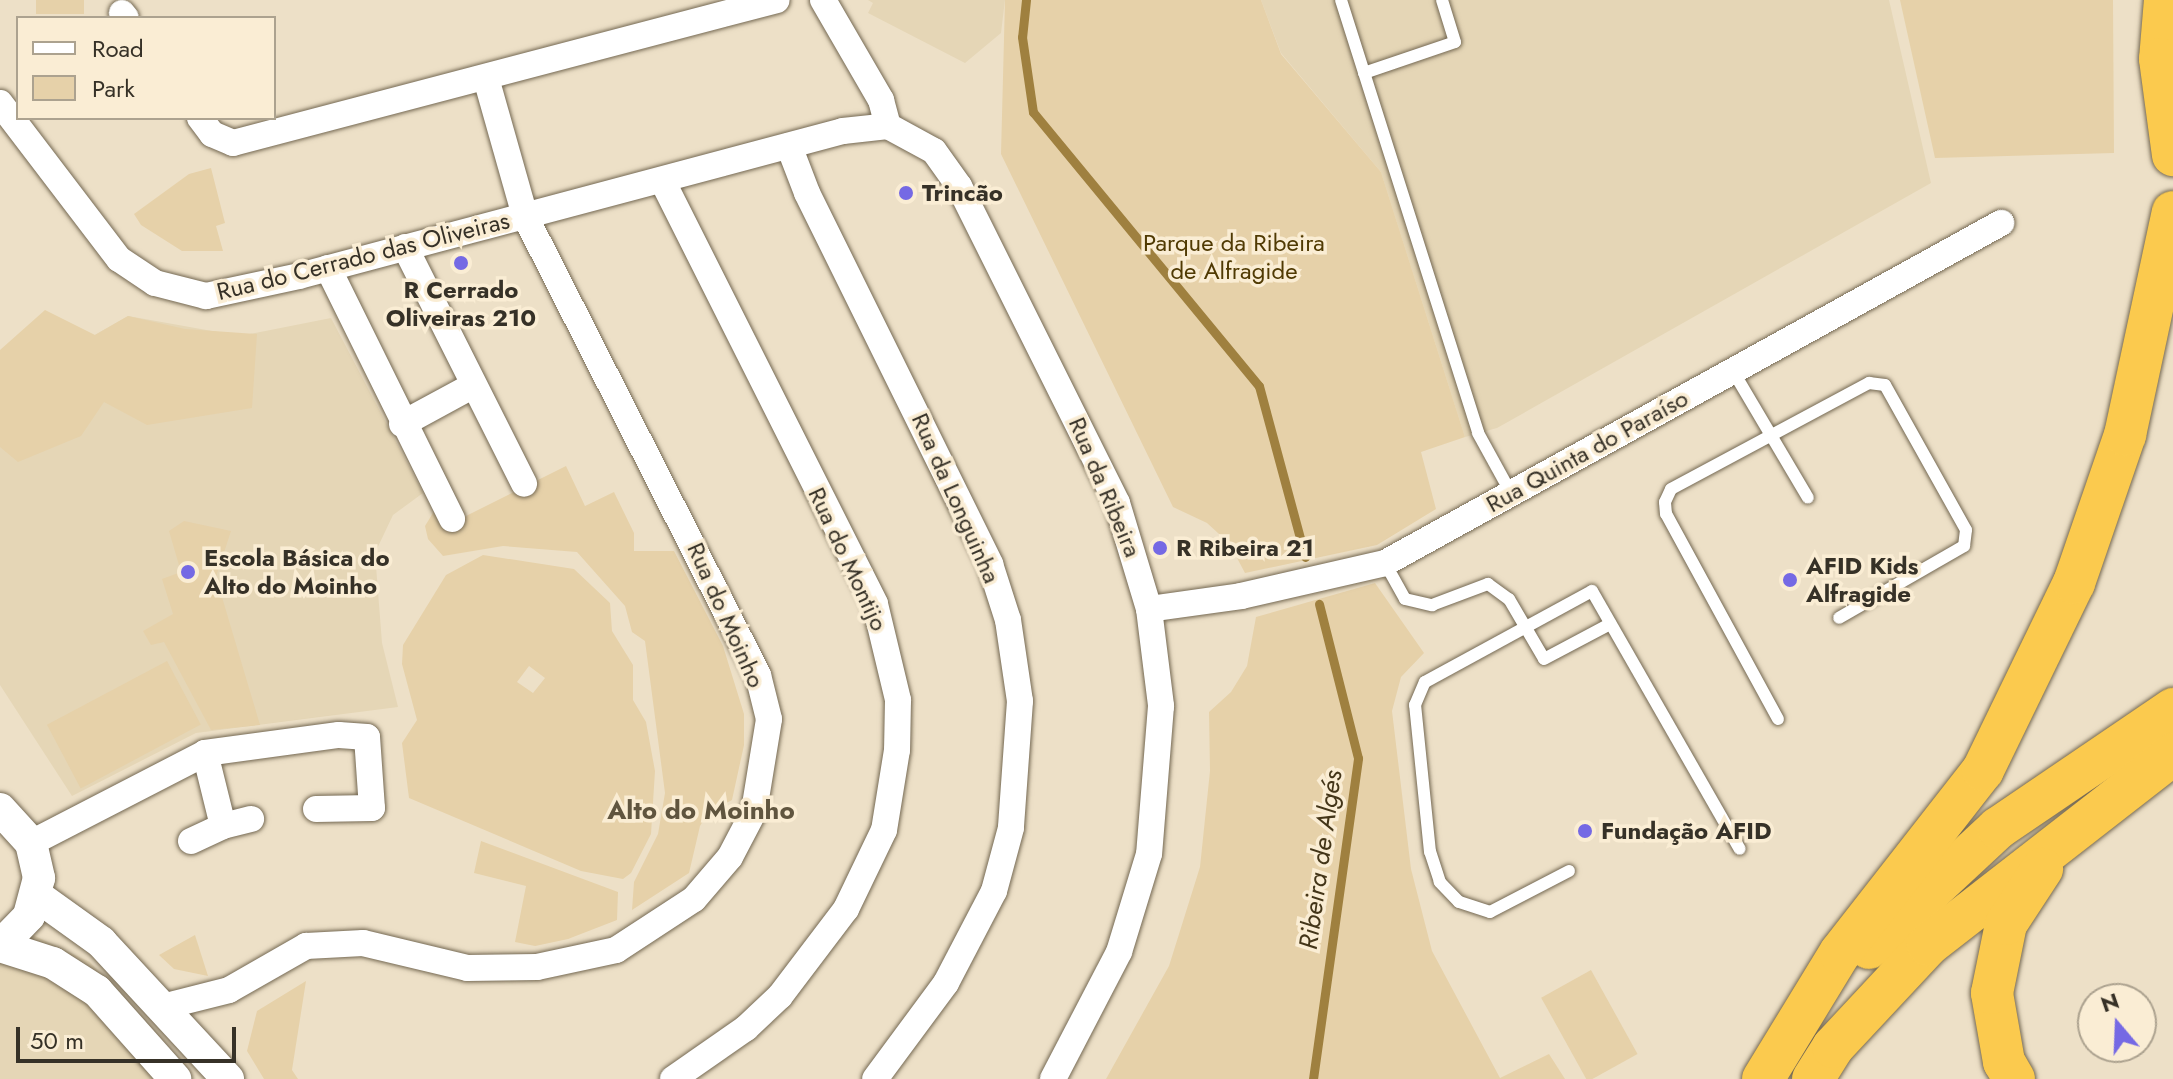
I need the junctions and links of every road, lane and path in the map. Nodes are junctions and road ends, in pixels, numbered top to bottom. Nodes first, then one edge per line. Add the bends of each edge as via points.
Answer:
1 (777, 0) edge
2 (823, 0) edge
3 (1341, 0) edge
4 (1442, 0) edge
5 (2165, 0) edge
6 (1364, 73) junction
7 (486, 78) junction
8 (0, 103) edge
9 (202, 120) edge
10 (888, 126) junction
11 (789, 146) junction
12 (2173, 155) edge
13 (662, 180) junction
14 (2173, 212) edge
15 (525, 216) junction
16 (2001, 223) dead end
17 (405, 247) junction
18 (328, 268) junction
19 (1733, 371) junction
20 (472, 386) junction
21 (402, 424) junction
22 (1771, 435) junction
23 (524, 484) dead end
24 (1511, 493) junction
25 (1808, 498) dead end
26 (452, 519) dead end
27 (1385, 563) junction
28 (1149, 609) junction
29 (1839, 618) dead end
30 (1610, 624) junction
31 (1526, 627) junction
32 (2173, 709) edge
33 (1778, 719) dead end
34 (205, 753) junction
35 (2173, 754) edge
36 (0, 809) edge
37 (316, 809) dead end
38 (2090, 814) junction
39 (251, 819) dead end
40 (223, 826) junction
41 (191, 841) dead end
42 (31, 843) junction
43 (1740, 849) dead end
44 (1569, 871) dead end
45 (37, 896) junction
46 (0, 946) edge
47 (162, 1007) junction
48 (1807, 1007) junction
49 (175, 1079) edge
50 (228, 1079) edge
51 (673, 1079) edge
52 (875, 1079) edge
53 (1053, 1079) edge
54 (1763, 1079) edge
55 (1813, 1079) edge
56 (2014, 1079) edge

1 - 7 street
2 - 10 street via 881,100
3 - 6 lane
4 - 6 lane via 1455,42
5 - 12 highway via 2160,59
6 - 24 lane via 1478,433
7 - 9 street via 233,143 212,134
7 - 15 street, Rua do Cerrado das Oliveiras
8 - 18 street, Rua do Cerrado das Oliveiras via 119,259 155,283 206,296 226,295
10 - 11 street, Rua do Cerrado das Oliveiras
10 - 28 street, Rua da Ribeira via 934,151 959,186 1117,503
11 - 13 street, Rua do Cerrado das Oliveiras
11 - 52 street, Rua da Longuinha via 807,193 990,564 1008,620 1020,701 1011,828 994,891 946,983
13 - 15 street, Rua do Cerrado das Oliveiras
13 - 51 street, Rua do Montijo via 875,604 898,700 897,750 884,830 846,909 780,996 746,1028
14 - 48 highway via 2125,435 2074,583 1983,770 1840,953
15 - 17 street, Rua do Cerrado das Oliveiras
15 - 47 street, Rua do Moinho via 758,675 769,719 754,811 730,857 694,899 616,950 537,967 467,968 363,943 306,946 229,990
16 - 19 street, Rua Quinta do Paraíso
17 - 18 street, Rua do Cerrado das Oliveiras
17 - 20 street
18 - 21 street
19 - 22 lane
19 - 24 street, Rua Quinta do Paraíso
20 - 21 street
20 - 23 street
21 - 26 street
22 - 25 lane
22 - 29 lane via 1869,383 1885,385 1966,530 1964,546
22 - 33 lane via 1671,489 1665,502 1666,514
24 - 27 street, Rua Quinta do Paraíso
27 - 28 street, Rua Quinta do Paraíso via 1241,596
27 - 31 lane via 1405,599 1432,605 1488,584 1509,599
28 - 53 street, Rua da Ribeira via 1161,706 1149,854 1119,952
30 - 31 lane via 1544,659
30 - 31 lane via 1592,591
30 - 43 lane
31 - 44 lane via 1425,682 1415,705 1430,852 1440,882 1459,902 1490,912
32 - 48 highway via 1998,828
34 - 37 street via 339,735 367,737 372,808
34 - 40 street
34 - 42 street
35 - 38 highway
36 - 42 street
38 - 55 highway via 1928,945 1833,1047
38 - 56 highway via 2026,887 2006,924 1992,993 2004,1062
39 - 40 street
40 - 41 street
42 - 45 street via 39,878
45 - 46 street via 17,933
45 - 47 street via 101,942
46 - 49 street via 53,963 97,991
47 - 50 street
48 - 54 highway

